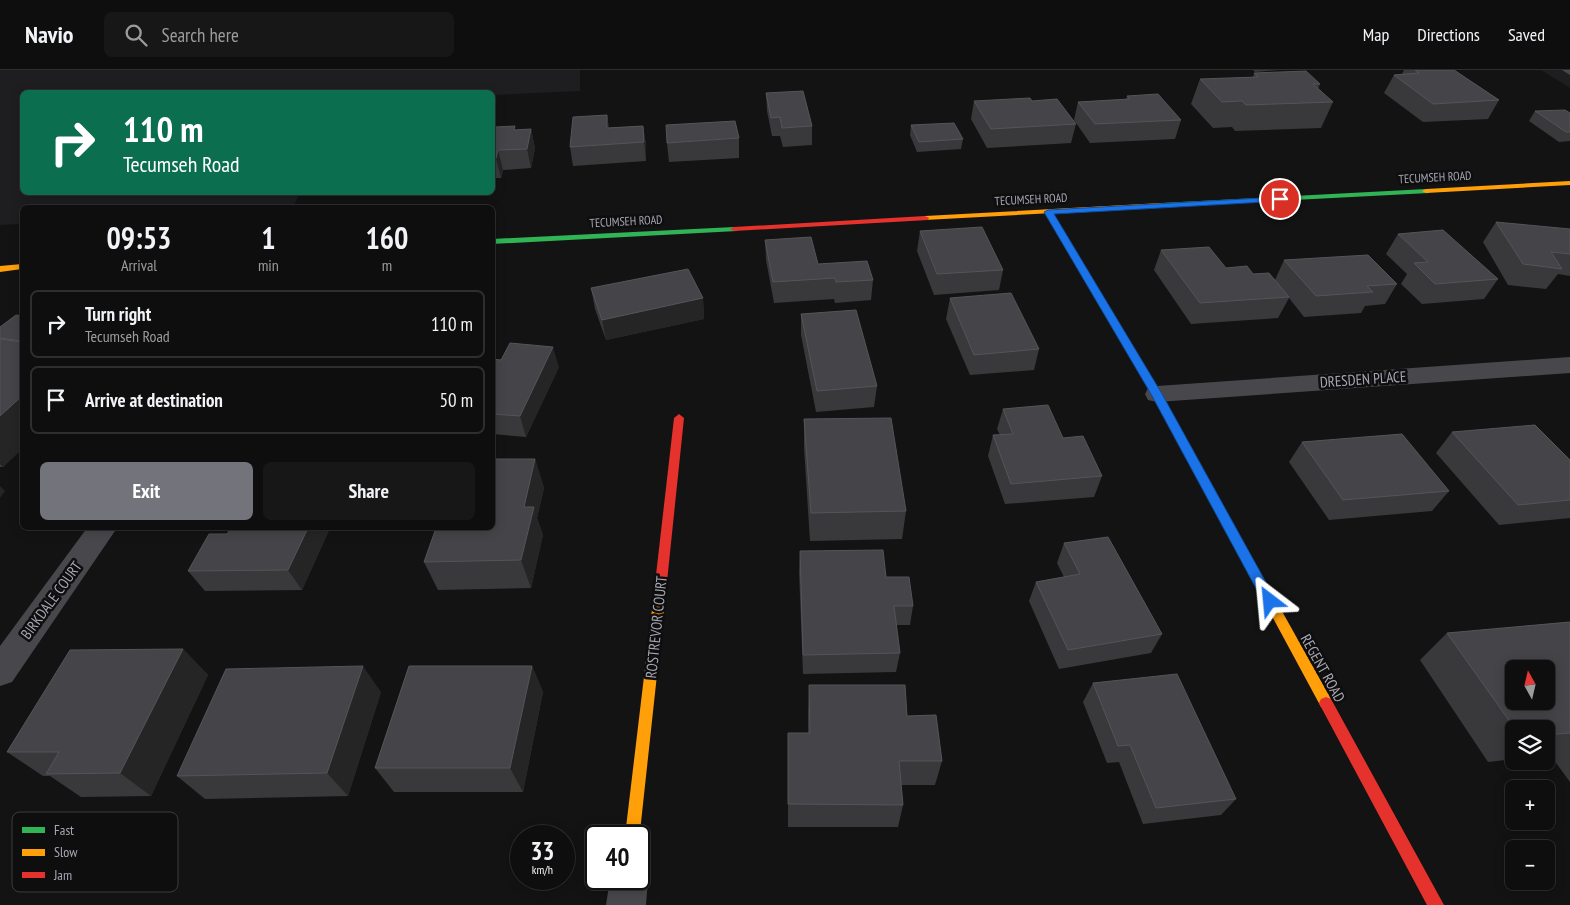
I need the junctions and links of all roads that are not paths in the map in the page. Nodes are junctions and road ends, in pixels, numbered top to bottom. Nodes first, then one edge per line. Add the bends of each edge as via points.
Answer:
1 (1570, 183) edge
2 (1048, 212) junction
3 (495, 242) edge
4 (20, 267) edge
5 (0, 269) edge
6 (1570, 365) edge
7 (1157, 394) junction
8 (679, 418) dead end
9 (102, 530) edge
10 (0, 672) edge
11 (634, 825) edge
12 (628, 890) edge
13 (626, 905) edge
14 (1436, 905) edge

1 - 2 main road, TECUMSEH ROAD
2 - 3 main road, TECUMSEH ROAD
2 - 7 main road, REGENT ROAD
4 - 5 main road
6 - 7 street, DRESDEN PLACE
7 - 14 main road, REGENT ROAD
8 - 11 main road, ROSTREVOR COURT
9 - 10 street, BIRKDALE COURT
12 - 13 street

